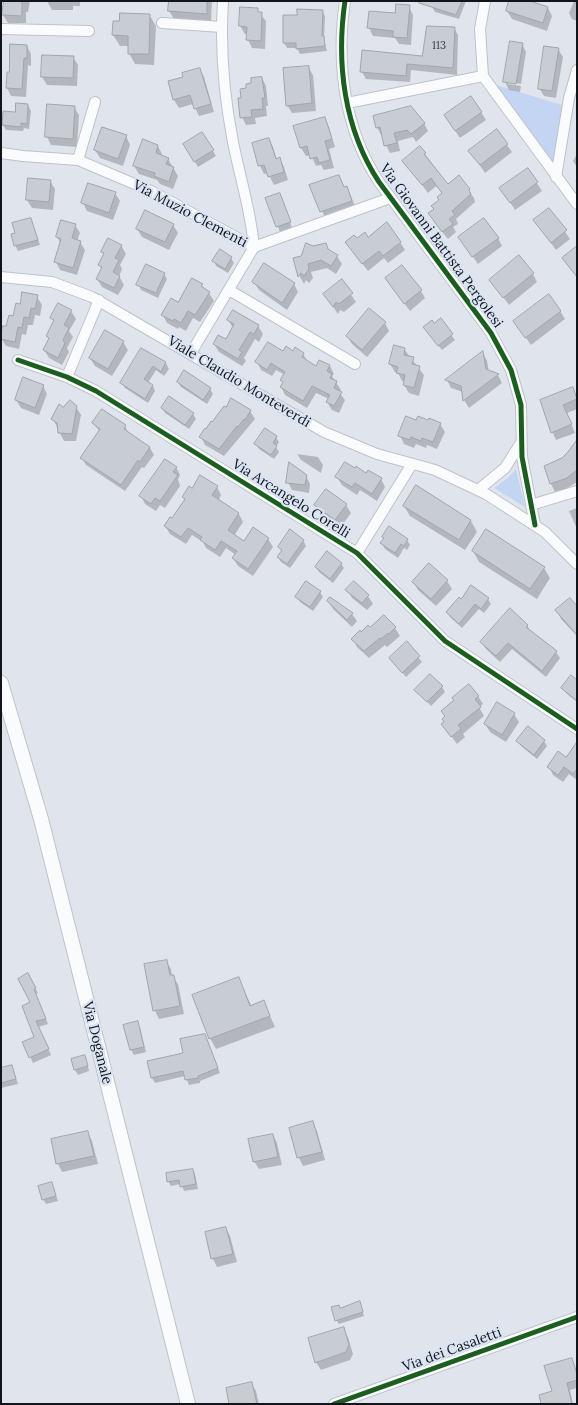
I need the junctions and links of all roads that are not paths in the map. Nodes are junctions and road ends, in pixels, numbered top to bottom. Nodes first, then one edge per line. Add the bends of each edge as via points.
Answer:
1 (223, 1) edge
2 (345, 1) edge
3 (485, 1) edge
4 (162, 23) dead end
5 (222, 28) junction
6 (1, 29) edge
7 (90, 31) dead end
8 (577, 70) edge
9 (483, 76) junction
10 (95, 102) dead end
11 (347, 103) junction
12 (1, 153) edge
13 (78, 160) junction
14 (556, 176) junction
15 (390, 198) junction
16 (577, 204) edge
17 (254, 247) junction
18 (1, 277) edge
19 (229, 290) junction
20 (100, 300) junction
21 (191, 353) junction
22 (18, 360) dead end
23 (355, 364) dead end
24 (67, 377) junction
25 (521, 443) junction
26 (412, 464) junction
27 (478, 490) junction
28 (577, 491) edge
29 (531, 505) junction
30 (535, 525) junction
31 (357, 553) junction
32 (577, 564) edge
33 (1, 684) edge
34 (577, 729) edge
35 (577, 1317) edge
36 (188, 1404) edge
37 (334, 1404) edge

1 - 5 street, Via Muzio Clementi
2 - 11 street, Via Giovanni Battista Pergolesi via 341,48
3 - 9 street via 480,29
4 - 5 street
5 - 17 street, Via Muzio Clementi via 228,114 251,218
6 - 7 street
8 - 14 street
9 - 11 street
9 - 14 street
10 - 13 street
11 - 15 street, Via Giovanni Battista Pergolesi via 366,158
12 - 13 street, Via Muzio Clementi
13 - 17 street, Via Muzio Clementi via 159,194
14 - 16 street
15 - 17 street
15 - 25 street, Via Giovanni Battista Pergolesi via 500,349 520,398
17 - 19 street
18 - 20 street, Viale Claudio Monteverdi via 52,282
19 - 21 street
19 - 23 street
20 - 21 street, Viale Claudio Monteverdi
20 - 24 street
21 - 26 street, Viale Claudio Monteverdi via 332,436
22 - 24 street, Via Arcangelo Corelli
24 - 31 street, Via Arcangelo Corelli via 106,396
25 - 27 street via 505,468
25 - 29 street, Via Giovanni Battista Pergolesi
26 - 27 street, Viale Claudio Monteverdi via 435,470
26 - 31 street
27 - 30 street, Viale Claudio Monteverdi
28 - 29 street
29 - 30 street, Via Giovanni Battista Pergolesi
30 - 32 street, Viale Claudio Monteverdi
31 - 34 street, Via Arcangelo Corelli via 445,641
33 - 36 main road, Via Doganale via 41,819
35 - 37 street, Via dei Casaletti

